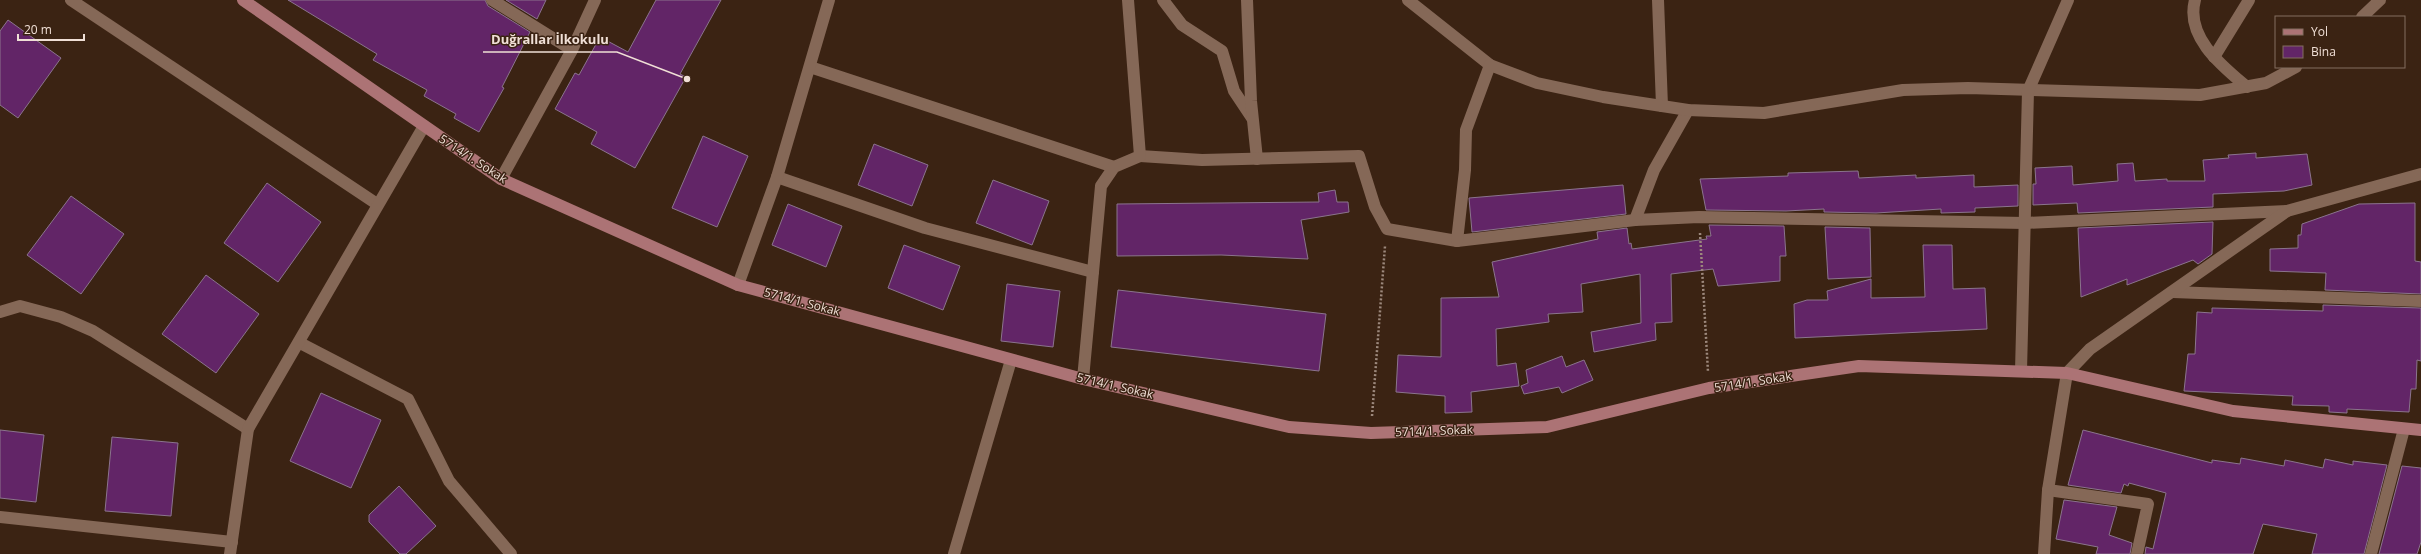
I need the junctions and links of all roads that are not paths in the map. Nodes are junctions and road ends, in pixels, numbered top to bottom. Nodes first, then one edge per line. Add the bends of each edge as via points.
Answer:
1 (72, 0) edge
2 (243, 0) edge
3 (492, 0) edge
4 (595, 0) edge
5 (829, 0) edge
6 (1128, 0) edge
7 (1163, 0) edge
8 (1247, 0) edge
9 (1408, 0) edge
10 (1658, 0) edge
11 (2068, 0) edge
12 (2195, 0) edge
13 (2250, 0) edge
14 (2380, 0) edge
15 (2363, 16) edge
16 (572, 50) junction
17 (2214, 57) junction
18 (1490, 65) junction
19 (810, 67) junction
20 (2294, 68) edge
21 (2247, 87) junction
22 (2028, 91) junction
23 (1662, 106) junction
24 (1688, 110) junction
25 (1253, 119) junction
26 (424, 126) junction
27 (1140, 156) junction
28 (1257, 159) junction
29 (1114, 167) junction
30 (2421, 174) edge
31 (777, 177) junction
32 (501, 180) junction
33 (377, 204) junction
34 (2287, 211) junction
35 (1635, 220) junction
36 (2025, 223) junction
37 (1456, 241) junction
38 (1093, 272) junction
39 (738, 285) junction
40 (2173, 292) junction
41 (2421, 301) edge
42 (0, 312) edge
43 (300, 343) junction
44 (1011, 360) junction
45 (2021, 371) junction
46 (2067, 373) junction
47 (1083, 379) junction
48 (248, 429) junction
49 (2404, 429) junction
50 (2421, 430) edge
51 (2048, 490) junction
52 (0, 517) edge
53 (231, 548) edge
54 (511, 554) edge
55 (954, 554) edge
56 (2044, 554) edge
57 (2137, 554) edge
58 (2371, 554) edge

1 - 33 street
2 - 26 main road, 5714/1. Sokak
3 - 16 street
4 - 16 street
5 - 19 street
6 - 27 street
7 - 25 street via 1182,24 1222,51 1234,91
8 - 25 street
9 - 18 street
10 - 23 street
11 - 22 street
12 - 17 street via 2197,33
13 - 17 street
14 - 15 street
16 - 32 street
17 - 21 street
18 - 23 street via 1537,83
18 - 37 street via 1466,130 1465,170
19 - 29 street
19 - 31 street
20 - 21 street via 2266,83
21 - 22 street via 2200,95
22 - 24 street via 1968,88 1903,90 1764,113
22 - 36 street
23 - 24 street
24 - 35 street via 1654,170
25 - 28 street
26 - 32 main road, 5714/1. Sokak
26 - 33 street
27 - 28 street via 1202,160
27 - 29 street
28 - 37 street via 1359,156 1375,207 1387,229
29 - 38 street via 1101,186
30 - 34 street
31 - 38 street via 925,228
31 - 39 street
32 - 39 main road, 5714/1. Sokak
33 - 43 street
34 - 36 street
34 - 40 street
35 - 36 street via 1699,217
35 - 37 street
36 - 45 street
38 - 47 street
39 - 44 main road, 5714/1. Sokak
40 - 41 street
40 - 46 street via 2090,349
42 - 48 street via 20,306 61,317 93,332
43 - 48 street
43 - 54 street via 408,400 449,481
44 - 47 main road, 5714/1. Sokak
44 - 55 street
45 - 46 main road, 5714/1. Sokak
45 - 47 main road, 5714/1. Sokak via 1859,366 1709,388 1547,427 1371,433 1289,427
46 - 49 main road, 5714/1. Sokak via 2232,411
46 - 51 street
48 - 53 street
49 - 50 main road, 5714/1. Sokak
49 - 58 street
51 - 56 street
51 - 57 street via 2148,504
52 - 53 street

